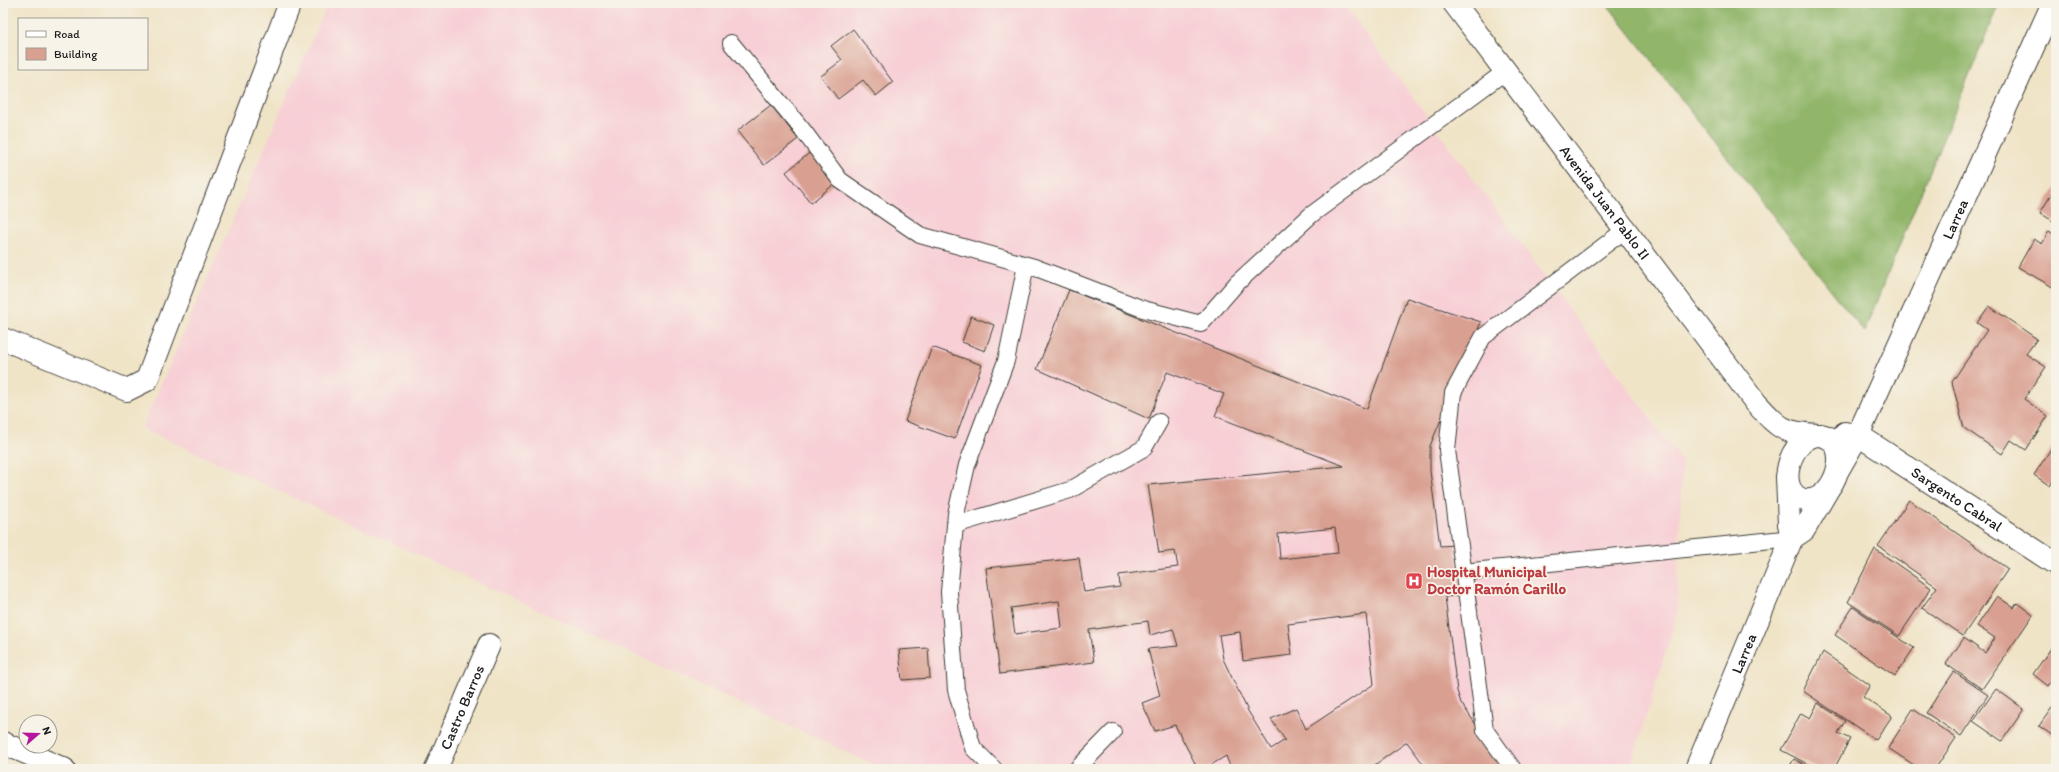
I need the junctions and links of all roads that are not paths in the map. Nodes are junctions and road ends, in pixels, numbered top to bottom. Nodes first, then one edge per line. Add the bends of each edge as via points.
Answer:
1 (290, 3) edge
2 (1454, 3) edge
3 (2053, 3) edge
4 (731, 43) dead end
5 (1506, 72) junction
6 (1625, 230) junction
7 (1026, 265) junction
8 (3, 339) edge
9 (1756, 403) junction
10 (1159, 422) dead end
11 (1819, 435) junction
12 (1858, 435) junction
13 (1787, 470) junction
14 (1838, 470) junction
15 (1827, 491) junction
16 (955, 525) junction
17 (1792, 538) junction
18 (2056, 564) edge
19 (1464, 572) junction
20 (489, 645) dead end
21 (1113, 732) dead end
22 (3, 743) edge
23 (64, 769) edge
24 (436, 769) edge
25 (994, 769) edge
26 (1077, 769) edge
27 (1513, 769) edge
28 (1696, 769) edge

1 - 8 street via 147,380 127,390
2 - 5 street, Avenida Juan Pablo II
3 - 12 street, Larrea
4 - 7 lane via 802,129 840,180 920,235
5 - 6 street, Avenida Juan Pablo II
5 - 7 lane via 1311,215 1236,283 1201,324 1143,309
6 - 9 street, Avenida Juan Pablo II
6 - 19 lane via 1483,337 1453,393 1447,450
7 - 16 lane via 1006,361 967,465
9 - 11 street, Avenida Juan Pablo II via 1777,425 1795,434
9 - 13 street, Avenida Juan Pablo II via 1783,452
10 - 16 lane via 1144,448 1070,490
11 - 12 street
11 - 13 street via 1801,443 1793,454
11 - 14 street via 1828,439 1837,448 1840,459
12 - 14 street, Larrea
12 - 18 street, Sargento Cabral
13 - 15 street via 1793,492 1804,499 1817,498
13 - 17 street
14 - 15 street
15 - 17 street, Larrea via 1804,530
16 - 25 lane via 949,592 956,690 973,748
17 - 19 lane
17 - 28 street, Larrea
19 - 27 lane via 1485,730
20 - 24 street, Castro Barros
21 - 26 lane
22 - 23 street

